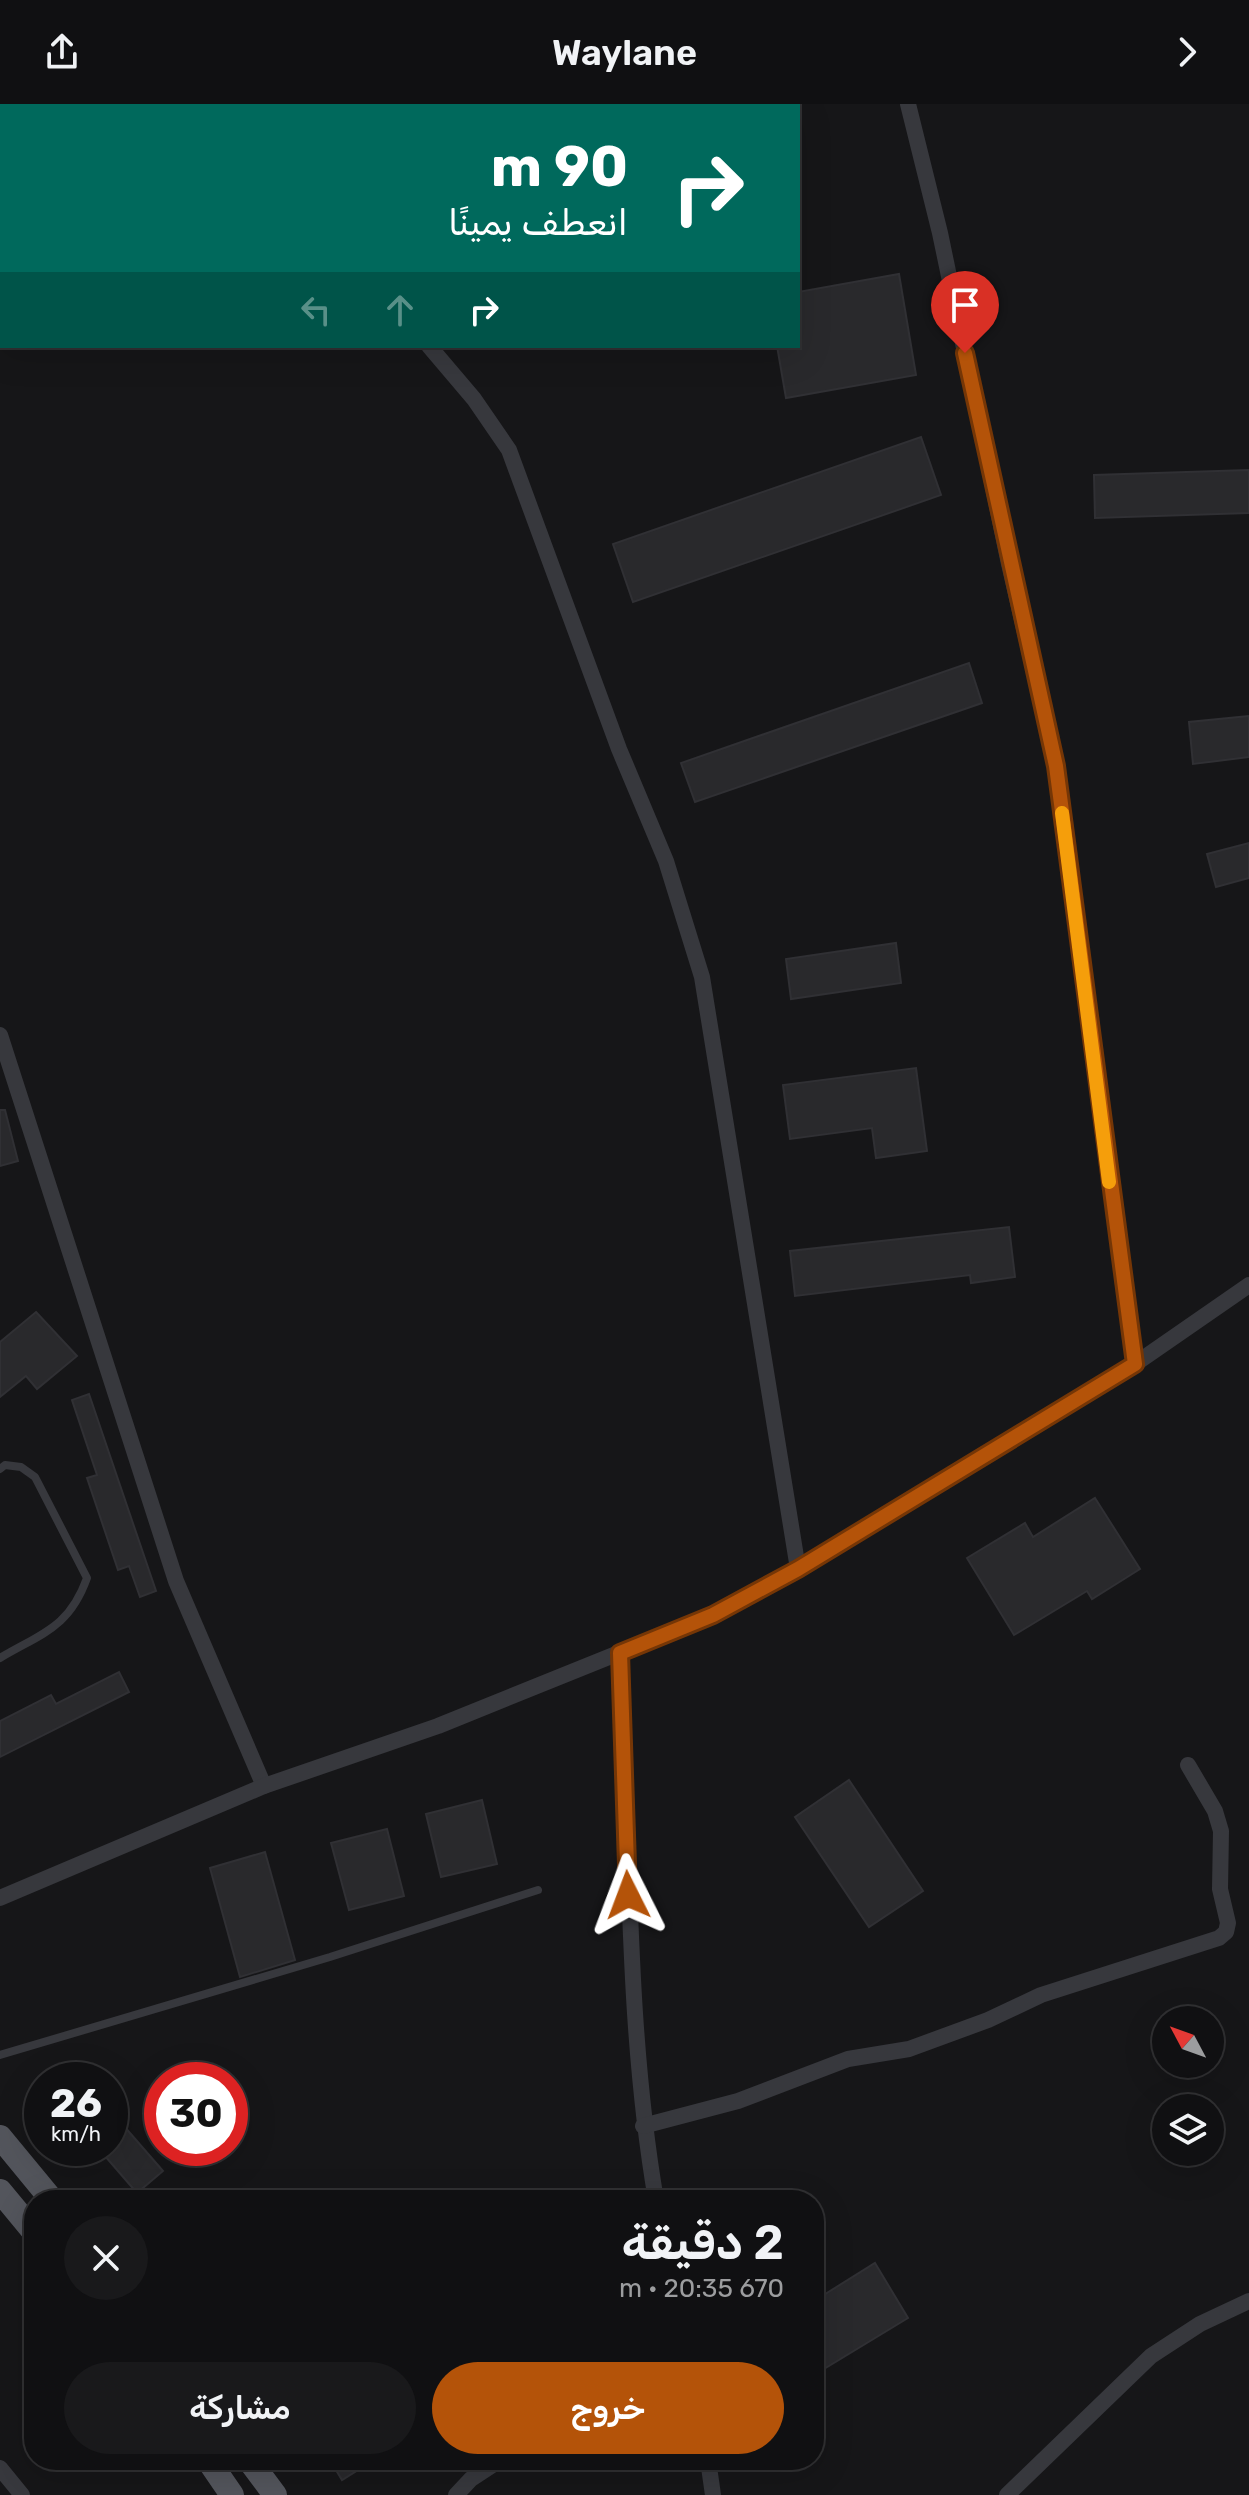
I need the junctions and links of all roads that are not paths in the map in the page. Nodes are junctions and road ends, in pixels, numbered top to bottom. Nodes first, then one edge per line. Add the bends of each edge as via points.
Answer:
1 (908, 104) edge
2 (431, 348) edge
3 (0, 1035) edge
4 (1249, 1285) edge
5 (1135, 1364) junction
6 (0, 1469) edge
7 (798, 1569) junction
8 (620, 1653) junction
9 (0, 1658) edge
10 (1188, 1765) dead end
11 (264, 1786) junction
12 (538, 1890) dead end
13 (0, 1898) edge
14 (0, 2055) edge
15 (643, 2126) junction
16 (0, 2137) edge
17 (44, 2190) edge
18 (654, 2190) edge
19 (0, 2191) edge
20 (24, 2220) edge
21 (1249, 2301) edge
22 (0, 2468) edge
23 (215, 2470) edge
24 (256, 2470) edge
25 (485, 2470) edge
26 (709, 2470) edge
27 (22, 2495) edge
28 (232, 2495) edge
29 (275, 2495) edge
30 (456, 2495) edge
31 (713, 2495) edge
32 (1007, 2495) edge

1 - 5 street via 1056,766
2 - 7 street via 509,450 690,934 702,977
3 - 11 street via 176,1581
4 - 5 street
5 - 7 street
6 - 9 lane via 21,1467 35,1477 87,1578 67,1618
7 - 8 street via 713,1615
8 - 11 street via 438,1726
8 - 15 street via 625,1844
10 - 15 street via 1221,1831 1220,1889 1228,1923 1219,1938 1041,1995 909,2049 848,2059 738,2101
11 - 13 street
12 - 14 lane
15 - 18 street
16 - 17 main road
19 - 20 main road
21 - 32 street via 1151,2356
22 - 27 street
23 - 28 main road
24 - 29 main road
25 - 30 street
26 - 31 street

